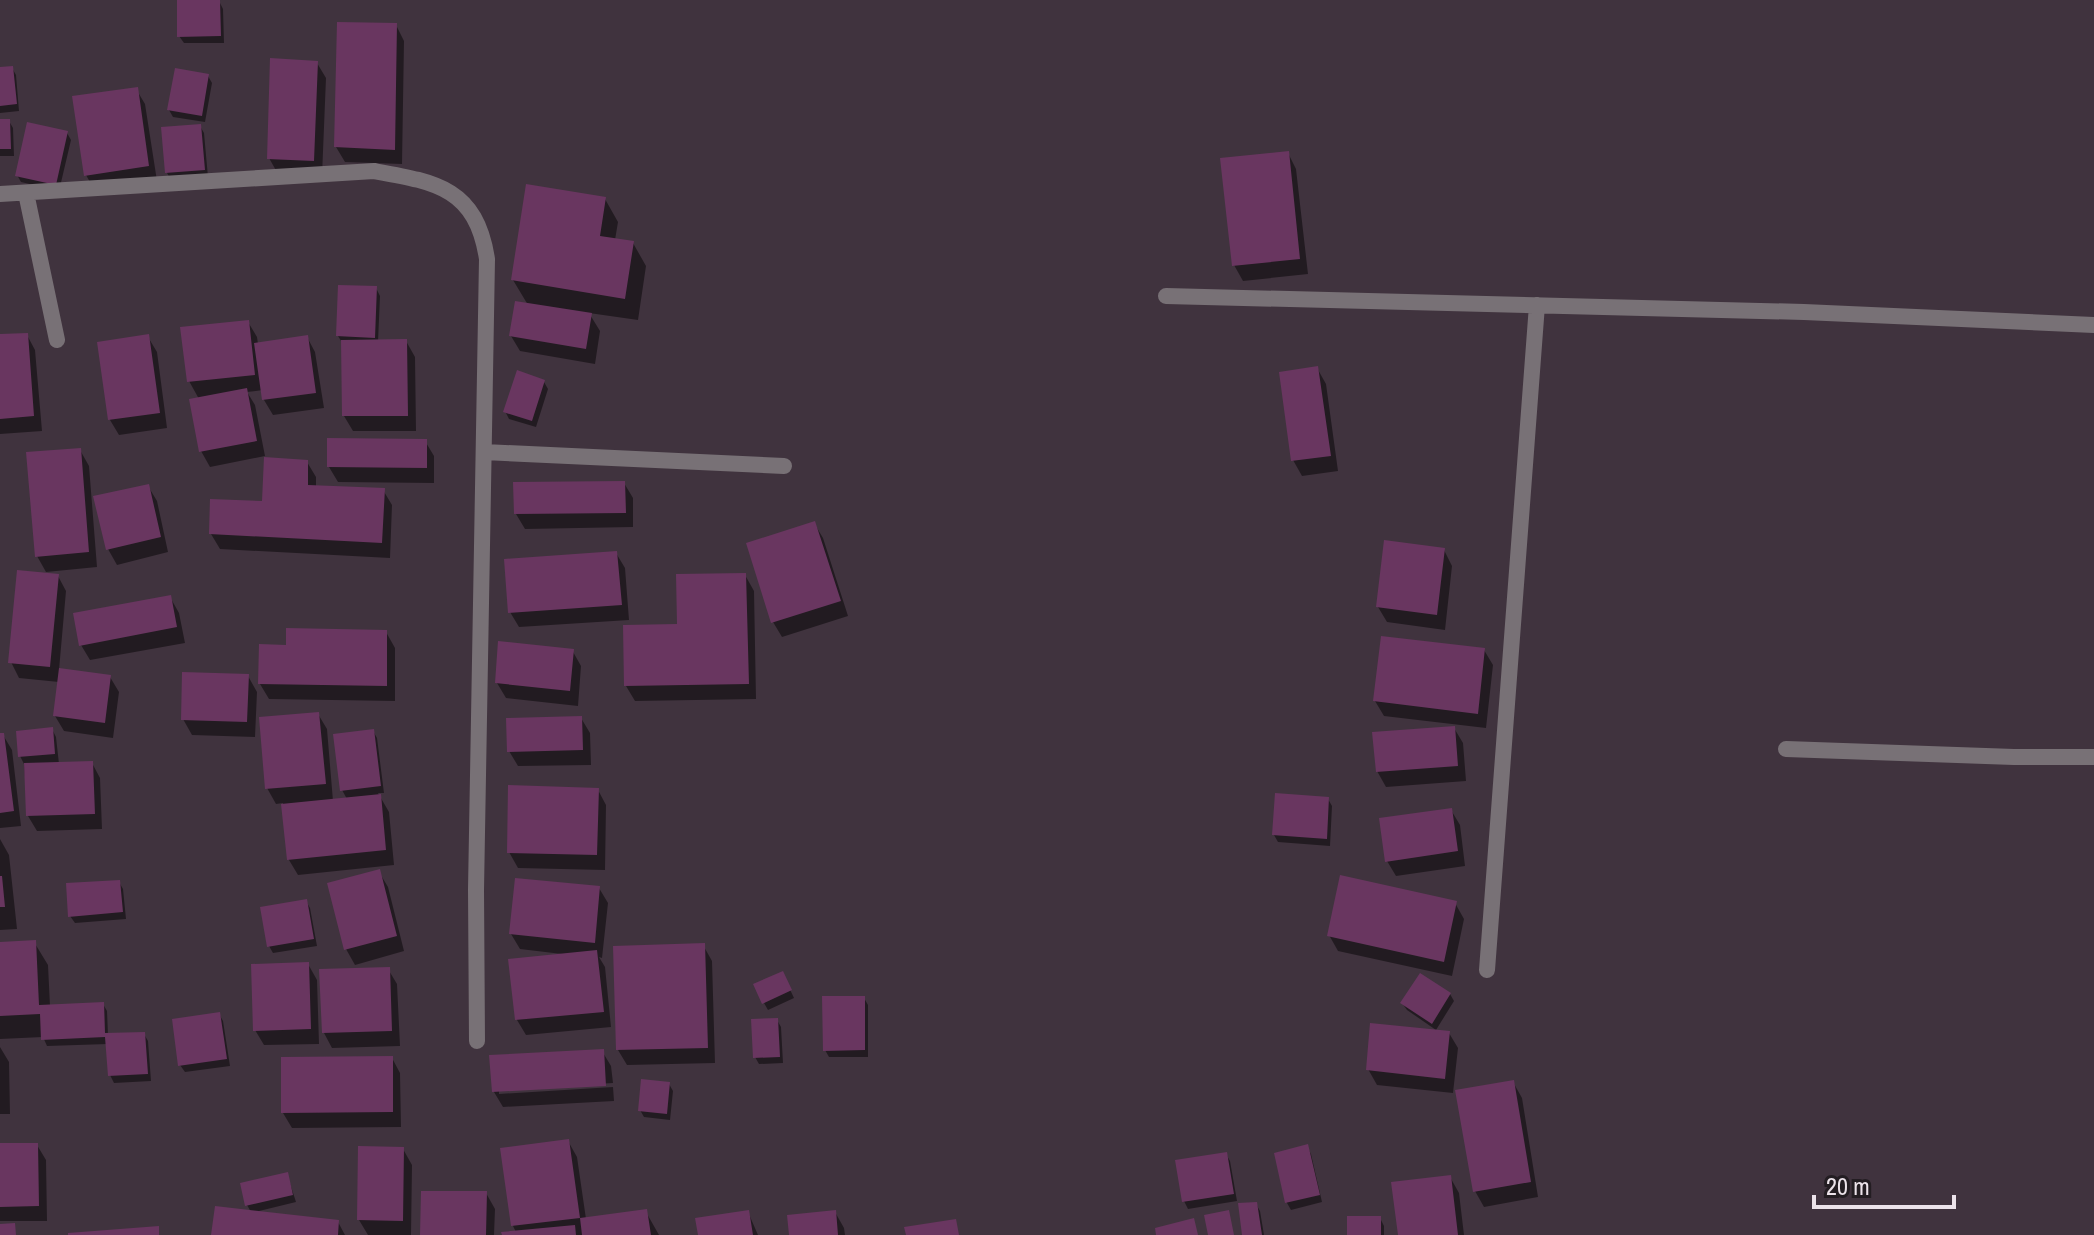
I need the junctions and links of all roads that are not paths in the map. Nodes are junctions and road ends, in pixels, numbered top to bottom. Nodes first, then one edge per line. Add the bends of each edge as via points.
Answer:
1 (26, 193) junction
2 (0, 194) edge
3 (1166, 296) dead end
4 (1537, 305) junction
5 (2094, 325) edge
6 (57, 340) dead end
7 (484, 452) junction
8 (784, 466) dead end
9 (1786, 749) dead end
10 (2094, 757) edge
11 (1487, 970) dead end
12 (477, 1041) dead end

1 - 2 street
1 - 6 street
1 - 7 street via 374,171 421,179 455,193 483,233 487,259
3 - 4 street
4 - 5 street
4 - 11 street
7 - 8 street
7 - 12 street
9 - 10 street

